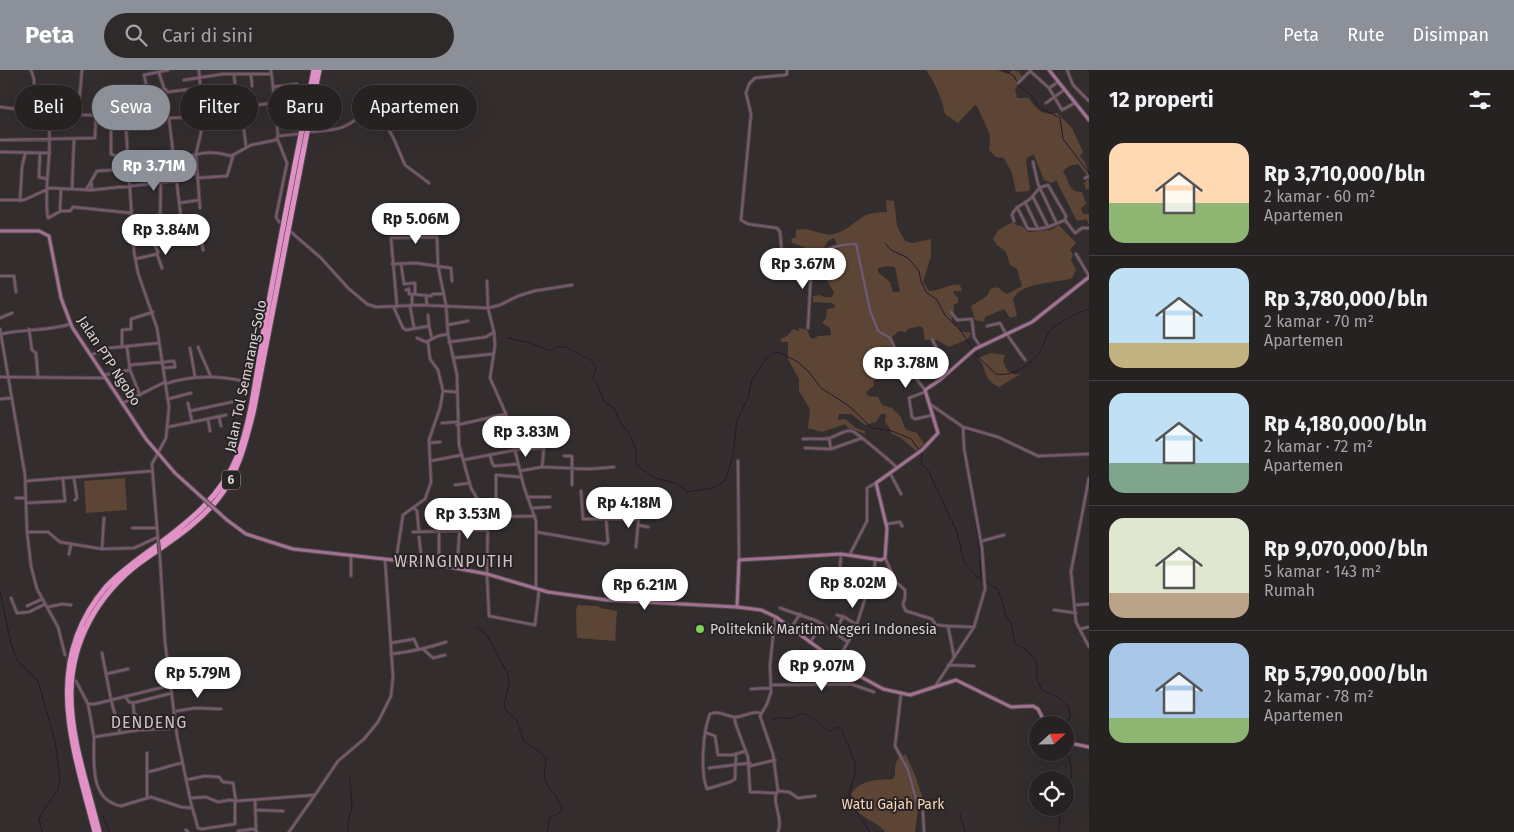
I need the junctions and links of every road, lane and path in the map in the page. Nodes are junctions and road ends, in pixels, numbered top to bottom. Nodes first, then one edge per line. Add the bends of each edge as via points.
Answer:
1 (31, 70) edge
2 (82, 70) edge
3 (168, 70) edge
4 (199, 70) edge
5 (271, 70) edge
6 (314, 70) edge
7 (319, 70) edge
8 (787, 70) edge
9 (1049, 70) edge
10 (1067, 70) edge
11 (1031, 71) edge
12 (159, 72) junction
13 (234, 74) junction
14 (251, 74) junction
15 (271, 74) junction
16 (199, 78) junction
17 (184, 80) dead end
18 (1059, 81) junction
19 (297, 84) dead end
20 (1018, 84) dead end
21 (34, 85) edge
22 (81, 85) edge
23 (146, 85) edge
24 (200, 85) edge
25 (235, 85) edge
26 (252, 85) edge
27 (273, 85) edge
28 (289, 85) edge
29 (1049, 88) junction
30 (1066, 89) junction
31 (180, 90) edge
32 (1055, 96) junction
33 (1089, 101) edge
34 (1046, 102) dead end
35 (1076, 103) junction
36 (0, 107) edge
37 (15, 109) edge
38 (1089, 120) edge
39 (170, 125) edge
40 (49, 130) edge
41 (95, 130) edge
42 (111, 130) edge
43 (125, 130) edge
44 (202, 130) edge
45 (244, 130) edge
46 (277, 130) edge
47 (310, 132) dead end
48 (298, 134) dead end
49 (278, 137) junction
50 (74, 138) junction
51 (50, 139) junction
52 (0, 140) edge
53 (246, 147) junction
54 (0, 152) edge
55 (25, 153) junction
56 (40, 153) junction
57 (50, 153) junction
58 (196, 154) junction
59 (114, 156) dead end
60 (233, 156) junction
61 (175, 160) junction
62 (161, 162) junction
63 (1033, 162) dead end
64 (129, 168) junction
65 (197, 174) junction
66 (177, 176) junction
67 (1089, 176) edge
68 (197, 178) junction
69 (1085, 178) dead end
70 (47, 179) junction
71 (91, 181) junction
72 (177, 181) junction
73 (161, 183) junction
74 (430, 183) dead end
75 (130, 186) junction
76 (1040, 187) junction
77 (46, 189) junction
78 (61, 189) junction
79 (72, 189) junction
80 (86, 190) junction
81 (92, 190) junction
82 (1032, 196) junction
83 (0, 200) edge
84 (199, 200) junction
85 (20, 201) junction
86 (1025, 202) junction
87 (178, 203) junction
88 (1017, 207) junction
89 (200, 208) dead end
90 (60, 211) junction
91 (131, 213) junction
92 (160, 218) junction
93 (180, 218) junction
94 (132, 219) junction
95 (1065, 220) junction
96 (1014, 221) dead end
97 (279, 222) dead end
98 (1056, 222) junction
99 (206, 225) dead end
100 (182, 226) junction
101 (200, 226) junction
102 (1048, 227) junction
103 (169, 228) dead end
104 (1089, 228) edge
105 (1038, 229) junction
106 (0, 231) edge
107 (291, 232) dead end
108 (1075, 233) junction
109 (1072, 237) dead end
110 (203, 250) dead end
111 (157, 254) junction
112 (812, 254) junction
113 (1076, 254) dead end
114 (135, 259) junction
115 (401, 263) junction
116 (392, 264) junction
117 (438, 266) junction
118 (162, 268) dead end
119 (0, 272) edge
120 (0, 276) edge
121 (1089, 276) edge
122 (452, 281) dead end
123 (487, 281) dead end
124 (572, 285) dead end
125 (406, 290) dead end
126 (16, 292) dead end
127 (414, 294) junction
128 (444, 294) junction
129 (426, 296) junction
130 (427, 305) junction
131 (446, 305) junction
132 (411, 306) junction
133 (396, 307) junction
134 (488, 308) junction
135 (153, 312) junction
136 (951, 312) dead end
137 (12, 313) dead end
138 (428, 315) dead end
139 (0, 318) edge
140 (468, 322) dead end
141 (71, 324) junction
142 (447, 325) junction
143 (429, 326) junction
144 (987, 326) dead end
145 (414, 328) junction
146 (808, 328) dead end
147 (29, 329) junction
148 (0, 331) edge
149 (494, 332) junction
150 (448, 334) junction
151 (1006, 334) junction
152 (417, 338) dead end
153 (432, 339) junction
154 (932, 339) dead end
155 (428, 342) junction
156 (449, 342) junction
157 (160, 343) junction
158 (127, 346) junction
159 (980, 346) junction
160 (122, 347) junction
161 (198, 347) dead end
162 (190, 348) dead end
163 (0, 349) edge
164 (4, 349) junction
165 (91, 354) junction
166 (494, 354) junction
167 (453, 358) junction
168 (1025, 360) dead end
169 (162, 361) junction
170 (130, 365) junction
171 (163, 368) junction
172 (130, 370) junction
173 (948, 373) junction
174 (0, 377) edge
175 (8, 377) junction
176 (104, 377) junction
177 (195, 377) junction
178 (211, 377) junction
179 (38, 378) junction
180 (242, 381) dead end
181 (165, 383) junction
182 (443, 391) junction
183 (925, 391) junction
184 (457, 392) junction
185 (192, 393) dead end
186 (140, 395) junction
187 (10, 398) junction
188 (0, 399) edge
189 (168, 399) junction
190 (232, 402) dead end
191 (122, 403) junction
192 (188, 404) dead end
193 (929, 404) junction
194 (190, 411) junction
195 (506, 414) junction
196 (226, 415) dead end
197 (933, 416) junction
198 (218, 417) junction
199 (208, 419) junction
200 (192, 422) junction
201 (442, 423) dead end
202 (508, 423) junction
203 (457, 424) junction
204 (221, 426) dead end
205 (168, 427) junction
206 (963, 427) junction
207 (210, 431) dead end
208 (829, 438) junction
209 (862, 438) junction
210 (803, 439) dead end
211 (440, 442) dead end
212 (428, 443) junction
213 (543, 448) junction
214 (805, 448) dead end
215 (831, 449) junction
216 (515, 450) junction
217 (157, 453) junction
218 (1089, 454) edge
219 (462, 455) junction
220 (490, 455) junction
221 (564, 456) dead end
222 (463, 460) junction
223 (430, 461) junction
224 (738, 461) dead end
225 (518, 464) junction
226 (572, 467) junction
227 (614, 467) dead end
228 (542, 468) junction
229 (897, 468) junction
230 (152, 471) junction
231 (520, 471) junction
232 (890, 474) junction
233 (521, 477) junction
234 (74, 478) junction
235 (1089, 478) edge
236 (63, 479) junction
237 (26, 482) junction
238 (1088, 482) edge
239 (470, 483) junction
240 (876, 483) junction
241 (572, 484) dead end
242 (455, 485) dead end
243 (581, 491) dead end
244 (901, 494) dead end
245 (550, 497) dead end
246 (16, 498) dead end
247 (26, 498) junction
248 (527, 498) junction
249 (75, 500) dead end
250 (26, 502) junction
251 (480, 503) junction
252 (1085, 503) junction
253 (464, 504) dead end
254 (1089, 504) edge
255 (550, 507) dead end
256 (414, 508) junction
257 (532, 508) junction
258 (639, 514) dead end
259 (535, 516) junction
260 (488, 517) junction
261 (104, 518) dead end
262 (606, 518) junction
263 (638, 519) junction
264 (887, 524) junction
265 (638, 525) junction
266 (648, 526) dead end
267 (902, 526) dead end
268 (132, 528) dead end
269 (157, 528) junction
270 (439, 530) junction
271 (460, 530) junction
272 (487, 530) junction
273 (26, 532) junction
274 (413, 532) dead end
275 (419, 532) junction
276 (537, 532) junction
277 (1004, 535) dead end
278 (419, 537) dead end
279 (158, 539) junction
280 (981, 541) junction
281 (71, 544) junction
282 (636, 547) dead end
283 (102, 549) junction
284 (69, 554) dead end
285 (351, 554) junction
286 (841, 554) junction
287 (850, 554) junction
288 (875, 558) junction
289 (885, 558) junction
290 (385, 559) junction
291 (739, 560) junction
292 (396, 561) junction
293 (422, 563) junction
294 (439, 565) junction
295 (457, 568) junction
296 (486, 574) junction
297 (351, 576) dead end
298 (840, 587) dead end
299 (537, 589) junction
300 (11, 598) dead end
301 (42, 599) junction
302 (45, 604) junction
303 (1089, 604) edge
304 (71, 605) dead end
305 (1075, 605) junction
306 (27, 606) dead end
307 (48, 607) junction
308 (737, 607) junction
309 (780, 608) dead end
310 (1054, 610) dead end
311 (1076, 613) junction
312 (800, 614) junction
313 (837, 615) dead end
314 (842, 616) junction
315 (776, 617) junction
316 (822, 624) junction
317 (857, 625) junction
318 (948, 626) junction
319 (974, 627) junction
320 (1089, 627) edge
321 (791, 628) junction
322 (1080, 628) junction
323 (842, 629) dead end
324 (446, 642) dead end
325 (810, 642) junction
326 (848, 642) junction
327 (391, 643) junction
328 (1089, 646) edge
329 (418, 648) junction
330 (423, 649) junction
331 (102, 653) dead end
332 (391, 654) junction
333 (66, 655) tunnel mouth
334 (445, 655) dead end
335 (954, 658) junction
336 (836, 661) junction
337 (948, 665) junction
338 (974, 666) dead end
339 (128, 669) dead end
340 (202, 669) dead end
341 (106, 674) junction
342 (76, 681) dead end
343 (171, 685) junction
344 (771, 687) junction
345 (934, 687) junction
346 (751, 689) dead end
347 (874, 692) dead end
348 (172, 694) junction
349 (900, 694) junction
350 (125, 696) junction
351 (111, 700) junction
352 (133, 703) junction
353 (88, 704) junction
354 (221, 709) dead end
355 (175, 711) junction
356 (761, 714) junction
357 (1041, 716) edge
358 (734, 717) junction
359 (177, 728) junction
360 (139, 730) junction
361 (120, 733) junction
362 (706, 733) junction
363 (94, 737) junction
364 (1074, 744) edge
365 (1089, 747) edge
366 (746, 751) junction
367 (147, 754) dead end
368 (736, 754) junction
369 (774, 760) junction
370 (182, 762) junction
371 (736, 765) junction
372 (750, 765) junction
373 (709, 768) dead end
374 (147, 772) junction
375 (186, 780) junction
376 (777, 792) junction
377 (315, 795) junction
378 (816, 796) dead end
379 (147, 797) junction
380 (190, 798) junction
381 (255, 800) junction
382 (236, 801) junction
383 (918, 806) dead end
384 (192, 808) junction
385 (256, 810) junction
386 (283, 811) dead end
387 (923, 812) dead end
388 (236, 822) junction
389 (200, 829) junction
390 (238, 831) edge
391 (256, 831) edge
392 (95, 832) edge
393 (99, 832) edge
394 (196, 832) edge
395 (289, 832) edge
396 (778, 832) edge
397 (924, 832) edge

1 - 21 street
2 - 22 street
3 - 12 street
4 - 16 street
5 - 15 street
6 - 392 highway, Jalan Tol Semarang–Solo / 6 via 238,453 224,482 203,510 129,566 107,587 81,628 71,656 66,684 69,722
7 - 393 highway, Jalan Tol Semarang–Solo / 6 via 253,413 240,460 223,492 202,516 133,568 107,594 86,627 74,659 73,721
8 - 112 street via 785,75 755,78 748,86 746,94 751,114 741,220 778,228 784,257 800,258
9 - 18 main road
10 - 33 street via 1073,85
11 - 20 street
11 - 29 street
12 - 23 street via 144,75
12 - 31 street via 168,92
13 - 14 street
13 - 16 street
13 - 25 street
14 - 15 street
14 - 26 street
15 - 27 street
16 - 17 street
16 - 24 street
18 - 29 street
18 - 30 main road
19 - 28 street
29 - 32 street
30 - 32 street
30 - 35 main road
32 - 34 street
32 - 35 street via 1062,110
35 - 38 main road
36 - 37 street
39 - 61 street
40 - 51 street
41 - 50 street via 95,138
42 - 59 street via 110,154
43 - 64 street
44 - 58 street
45 - 53 street
46 - 49 street
47 - 74 street via 343,127 376,112 394,137 406,164
48 - 49 street
49 - 53 street
49 - 97 street via 287,161 276,217
50 - 51 street
50 - 79 street
51 - 52 street
51 - 57 street
53 - 60 street
54 - 55 street
55 - 56 street
55 - 85 street
56 - 57 street
56 - 70 street via 39,177
57 - 70 street
58 - 60 street via 216,152
58 - 61 street
58 - 65 street
60 - 68 street via 227,176
61 - 62 street
61 - 66 street
62 - 64 street
62 - 73 street
63 - 76 street
64 - 71 street via 97,171
64 - 75 street
65 - 66 street
65 - 68 street
66 - 72 street
67 - 69 street
68 - 84 street
70 - 77 street
71 - 80 street
71 - 81 street
72 - 73 street
72 - 87 street
73 - 75 street
73 - 92 street
75 - 81 street
75 - 91 street
76 - 82 street
76 - 95 street via 1050,186 1066,216
76 - 98 street
77 - 78 street
77 - 85 street
77 - 90 street via 48,218
78 - 79 street
78 - 90 street
79 - 80 street
80 - 81 street
82 - 86 street
82 - 102 street
83 - 85 street
84 - 87 street
84 - 89 street
86 - 88 street
86 - 105 street
87 - 93 street
88 - 96 street via 1012,213
88 - 105 street via 1028,229
90 - 91 street via 76,207
91 - 94 street
92 - 93 street
92 - 94 street
92 - 111 street via 164,243 154,244
93 - 100 street
94 - 114 street
95 - 98 street
95 - 108 street
98 - 102 street
99 - 101 street
100 - 101 street
100 - 103 street
101 - 110 street
102 - 105 street
104 - 108 street
106 - 141 main road, Jalan PTP Ngobo via 38,231 49,236 61,298
107 - 133 street via 367,304
108 - 109 street
111 - 114 street
111 - 118 street
112 - 146 street
112 - 183 street via 856,244 870,310 878,331 890,338 898,355
113 - 121 street
114 - 135 street
115 - 116 street
115 - 117 street
115 - 127 street via 404,284 415,283
116 - 117 street via 392,238 436,237
116 - 133 street
117 - 122 street via 451,268
117 - 128 street
119 - 120 street
120 - 126 street via 14,276
121 - 151 main road via 1032,322
123 - 134 street
124 - 134 street via 534,291
125 - 127 street
127 - 129 street
127 - 132 street
128 - 129 street
128 - 131 street
129 - 130 street
130 - 131 street
130 - 132 street
131 - 134 street
131 - 142 street
132 - 133 street
132 - 145 street
133 - 145 street via 403,328
134 - 149 street
135 - 157 street
135 - 160 street via 131,319 131,329 122,330
136 - 159 street via 956,319 972,320 974,337
137 - 139 street
138 - 143 street
140 - 142 street
141 - 147 street via 51,329
141 - 165 main road, Jalan PTP Ngobo
142 - 150 street
143 - 145 street
143 - 153 street
144 - 151 street via 1000,323
147 - 148 street
147 - 179 street via 32,350 36,353
148 - 164 street
149 - 156 street via 486,337
149 - 166 street
150 - 153 street
150 - 156 street
151 - 159 main road
151 - 168 street
152 - 155 street
153 - 155 street
154 - 173 street
155 - 182 street via 430,359 438,370
156 - 167 street
157 - 158 street
157 - 169 street
158 - 160 street
158 - 170 street
159 - 173 main road
160 - 165 street
161 - 178 street
162 - 177 street
163 - 164 street
164 - 175 street
165 - 176 main road, Jalan PTP Ngobo
166 - 167 street
166 - 195 street via 490,378
167 - 184 street
169 - 170 street
169 - 171 street
169 - 171 street via 174,361 175,367
170 - 172 street
171 - 181 street
172 - 176 street
172 - 186 street
173 - 183 main road
174 - 175 street
175 - 179 street
175 - 187 street
176 - 179 street
176 - 191 main road, Jalan PTP Ngobo
177 - 178 street
177 - 181 street
178 - 180 street
181 - 186 street
181 - 189 street
182 - 184 street
182 - 212 street
183 - 193 main road
183 - 197 street via 908,398 912,417
184 - 203 street
185 - 189 street
186 - 191 street
187 - 188 street
187 - 237 street
189 - 205 street
190 - 194 street
191 - 217 main road, Jalan PTP Ngobo
192 - 194 street
193 - 197 main road
193 - 206 street
194 - 200 street
195 - 202 street
195 - 203 street
196 - 198 street
197 - 229 main road via 939,432 922,450
198 - 199 street
198 - 204 street
199 - 200 street
199 - 207 street
200 - 205 street
201 - 203 street
202 - 213 street via 546,428
202 - 216 street
203 - 219 street
205 - 217 street via 166,440
206 - 218 street via 998,437 1038,456
206 - 280 street
208 - 209 street via 851,431
208 - 210 street
208 - 215 street
209 - 215 street
209 - 229 street
211 - 212 street
212 - 223 street
213 - 216 street
213 - 228 street
214 - 215 street
216 - 220 street
216 - 225 street
217 - 230 street
217 - 285 main road, Jalan PTP Ngobo, bridge via 175,473 246,534 280,546
219 - 222 street
219 - 223 street
220 - 222 street
220 - 225 street via 494,466
221 - 226 street via 574,456
222 - 239 street
223 - 256 street via 429,491
224 - 291 street
225 - 231 street
226 - 227 street
226 - 228 street
226 - 241 street
228 - 231 street
229 - 232 main road
230 - 234 street
230 - 269 street
231 - 233 street
232 - 240 main road
232 - 244 street
233 - 248 street
233 - 251 street via 496,476 496,500
234 - 236 street
234 - 249 street
235 - 238 street
236 - 237 street
236 - 250 street via 64,502
237 - 247 street
238 - 252 street
239 - 242 street
239 - 251 street
240 - 264 main road
240 - 287 street via 866,489 868,514
243 - 262 street via 583,519
245 - 248 street
246 - 247 street
247 - 250 street
248 - 257 street
250 - 273 street
251 - 260 street
252 - 254 street
252 - 305 street via 1071,568
253 - 271 street via 461,507
255 - 257 street
256 - 275 street
256 - 292 street via 402,518
257 - 259 street
258 - 263 street
259 - 260 street
259 - 276 street
260 - 272 street
261 - 283 street
262 - 263 street
262 - 276 street via 608,542 605,544
263 - 265 street
264 - 267 street via 900,522
264 - 289 main road
265 - 266 street
265 - 282 street
268 - 269 street
269 - 279 street
270 - 271 street
270 - 275 street
270 - 294 street
271 - 272 street
271 - 295 street
272 - 296 street
273 - 281 street via 48,532 58,541
273 - 301 street via 32,572
274 - 275 street
276 - 299 street
277 - 280 street
278 - 293 street
279 - 283 street via 134,548
279 - 343 street, bridge
280 - 319 street via 985,586
281 - 283 street
281 - 284 street
285 - 290 main road, Jalan PTP Ngobo
285 - 297 street
286 - 287 main road
286 - 291 main road
286 - 298 street
287 - 288 main road
288 - 289 main road
288 - 317 street via 874,585 865,599
289 - 318 street via 896,582 905,590 903,604 906,611 932,619 936,626
290 - 292 main road, Jalan PTP Ngobo
290 - 327 street
291 - 308 main road
292 - 293 main road, Jalan PTP Ngobo
293 - 294 main road, Jalan PTP Ngobo
294 - 295 main road, Jalan PTP Ngobo
295 - 296 main road, Jalan PTP Ngobo
296 - 299 main road, Jalan PTP Ngobo
296 - 299 street via 489,616 535,625
299 - 308 main road, Jalan PTP Ngobo via 607,600
300 - 302 street via 18,613 29,612
301 - 302 street
301 - 306 street
302 - 307 street
303 - 305 street
304 - 307 street
305 - 311 street
307 - 333 street
308 - 315 main road, Jalan PTP Ngobo via 761,610
309 - 312 street
310 - 311 street
311 - 322 street
312 - 316 street
312 - 321 street
313 - 314 street
314 - 317 street
314 - 323 street via 838,625
315 - 321 main road, Jalan PTP Ngobo
315 - 344 street via 770,665
316 - 325 street
316 - 326 street
317 - 326 street
318 - 319 street
318 - 335 street
319 - 335 street
320 - 322 street
321 - 325 main road, Jalan PTP Ngobo
322 - 328 street
324 - 330 street
325 - 336 main road, Jalan PTP Ngobo
326 - 336 street
327 - 329 street via 414,639
327 - 332 street
329 - 330 street
329 - 332 street
330 - 334 street via 432,658
331 - 341 street
332 - 377 street via 393,688 386,709 364,739 338,761
335 - 337 street
336 - 349 main road, Jalan PTP Ngobo via 867,682
337 - 338 street
337 - 345 street
339 - 341 street
340 - 343 street via 196,670 192,680
341 - 351 street
342 - 353 street
343 - 348 street
343 - 350 street
344 - 346 street
344 - 347 street via 851,684
344 - 356 street via 769,701
345 - 349 main road via 914,694
345 - 357 main road via 953,680 960,681 1011,707 1036,707
348 - 352 street
348 - 355 street
349 - 383 street via 895,746 908,770
350 - 351 street
350 - 352 street via 128,702
351 - 353 street
351 - 361 street
352 - 360 street
353 - 363 street
354 - 355 street
355 - 359 street
356 - 358 street via 750,712
356 - 369 street
358 - 362 street via 712,713
358 - 366 street
359 - 360 street
359 - 370 street
360 - 361 street
361 - 363 street
362 - 368 street via 714,736 717,754
362 - 371 street via 704,768 707,789 733,781
363 - 379 street via 94,772 102,796 120,806
364 - 365 main road
366 - 368 street
366 - 372 street
367 - 374 street
368 - 371 street
369 - 372 street
369 - 376 street
370 - 374 street
370 - 375 street
371 - 372 street
371 - 373 street
372 - 376 street via 750,792
374 - 379 street
375 - 380 street
375 - 382 street via 205,776 231,782
376 - 378 street via 790,792 798,798
376 - 396 street
377 - 381 street
377 - 395 street
379 - 384 street
380 - 382 street
380 - 384 street
381 - 382 street
381 - 385 street
382 - 388 street
384 - 389 street
385 - 386 street
385 - 391 street
387 - 397 street
388 - 389 street
388 - 390 street
389 - 394 street
390 - 391 street

